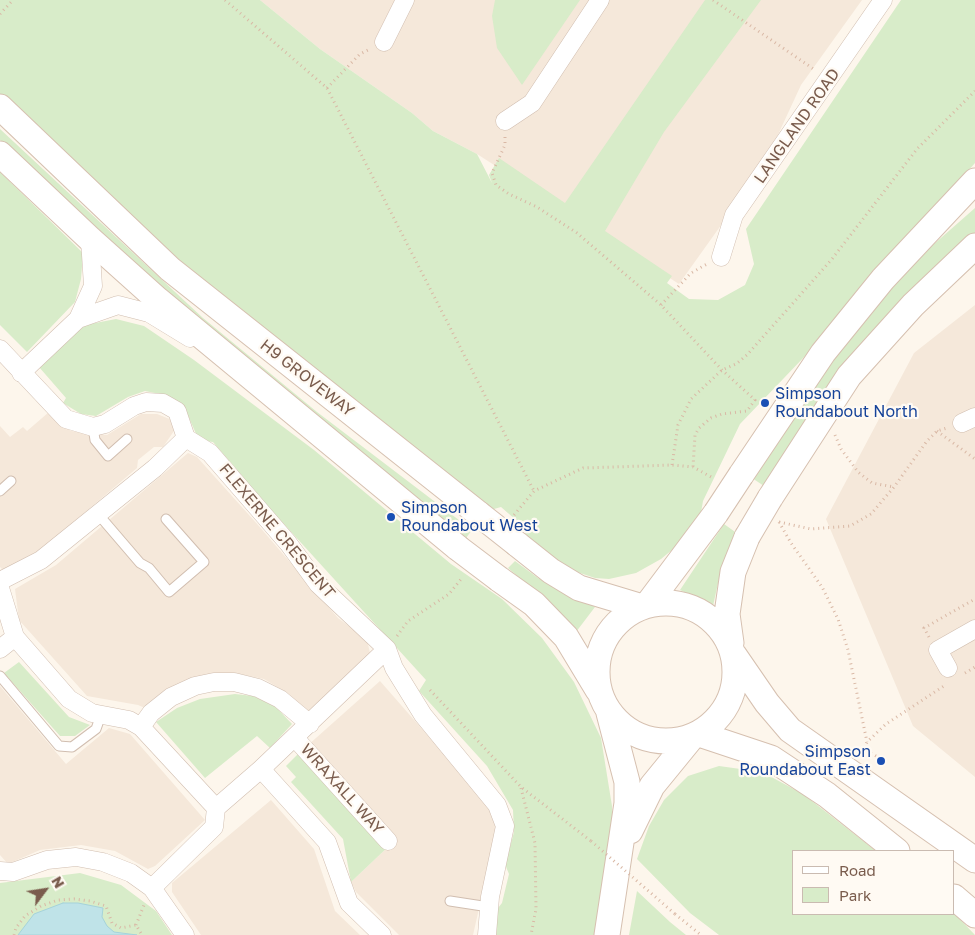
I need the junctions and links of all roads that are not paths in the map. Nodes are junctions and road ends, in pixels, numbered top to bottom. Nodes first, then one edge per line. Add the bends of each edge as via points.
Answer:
1 (405, 0) edge
2 (600, 0) edge
3 (883, 0) edge
4 (384, 42) road end
5 (0, 106) edge
6 (505, 122) road end
7 (0, 154) edge
8 (975, 181) edge
9 (90, 239) junction
10 (975, 246) edge
11 (721, 257) road end
12 (78, 318) junction
13 (1, 351) edge
14 (235, 365) junction
15 (22, 373) junction
16 (93, 427) junction
17 (186, 438) junction
18 (127, 439) dead end
19 (11, 481) dead end
20 (0, 491) edge
21 (98, 514) junction
22 (166, 519) dead end
23 (0, 581) edge
24 (0, 588) edge
25 (644, 606) junction
26 (975, 629) edge
27 (15, 637) junction
28 (0, 649) edge
29 (387, 649) junction
30 (732, 650) junction
31 (948, 668) road end
32 (0, 676) edge
33 (605, 703) junction
34 (101, 715) junction
35 (310, 724) junction
36 (141, 727) junction
37 (695, 736) junction
38 (295, 738) junction
39 (261, 769) junction
40 (216, 808) junction
41 (388, 841) dead end
42 (622, 848) junction
43 (896, 850) edge
44 (975, 860) edge
45 (0, 871) edge
46 (152, 888) junction
47 (955, 898) edge
48 (450, 901) dead end
49 (489, 907) junction
50 (975, 915) edge
51 (186, 935) edge
52 (382, 935) edge
53 (487, 935) edge
54 (607, 935) edge

1 - 4 street
2 - 6 street via 532,103
3 - 11 street, LANGLAND ROAD via 734,215
5 - 25 street, H9 GROVEWAY, bridge via 170,269 551,571 579,588
7 - 9 street
8 - 25 street, bridge via 883,279 828,347 716,513
9 - 12 street via 93,286
9 - 14 street
10 - 30 street, bridge via 914,305 849,376 775,514 747,538 733,572 727,614
12 - 14 street via 118,305 149,314
12 - 15 street
13 - 15 street
14 - 33 street, bridge via 458,548 534,604 566,637
15 - 16 street via 66,419
16 - 17 street via 105,424 134,406 146,402 163,403 177,411
16 - 18 lane via 95,440 108,456
17 - 21 street
17 - 29 street, FLEXERNE CRESCENT via 210,453 288,543 318,584
19 - 20 lane
21 - 22 lane via 169,592 204,562
21 - 23 street via 41,560
24 - 27 street
25 - 30 street via 672,603 697,609 723,631
25 - 33 street via 626,615 604,642 598,668
26 - 31 street via 938,650
27 - 28 street
27 - 34 street via 69,698 92,714
29 - 35 street, WRAXALL WAY
29 - 49 street, FLEXERNE CRESCENT via 394,668 423,715 497,805 505,826
30 - 37 street via 736,678 730,701 717,720
30 - 44 street via 766,703 790,730
32 - 34 lane via 59,746 72,747 96,729
33 - 37 street via 622,726 638,736 674,742
33 - 42 street via 627,782
34 - 36 street via 129,720
35 - 36 street, WRAXALL WAY via 280,699 258,688 234,682 214,682 171,696 150,713
35 - 38 street, WRAXALL WAY
36 - 40 street
37 - 42 street via 652,786
37 - 43 street via 772,758 827,795
38 - 39 street, WRAXALL WAY
38 - 41 street, WRAXALL WAY
39 - 40 street, WRAXALL WAY
39 - 52 street via 327,842 349,903
40 - 46 street via 214,827
42 - 54 street
45 - 46 street via 13,872 47,860 76,857 103,862 131,873
46 - 51 street
47 - 50 street
48 - 49 lane
49 - 53 street, FLEXERNE CRESCENT

